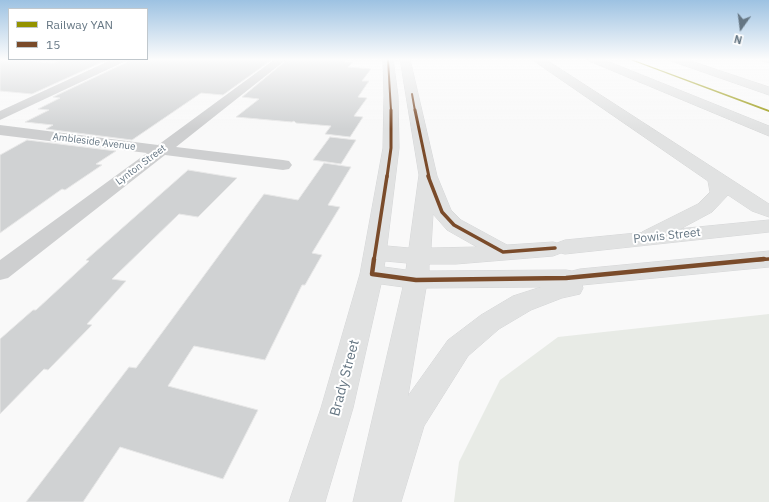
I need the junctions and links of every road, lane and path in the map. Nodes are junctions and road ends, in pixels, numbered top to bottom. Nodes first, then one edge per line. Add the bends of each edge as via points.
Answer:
1 (72, 82) edge
2 (251, 82) edge
3 (390, 82) edge
4 (410, 82) edge
5 (573, 82) edge
6 (650, 82) edge
7 (744, 82) edge
8 (769, 91) edge
9 (0, 116) edge
10 (0, 130) edge
11 (769, 131) edge
12 (159, 151) junction
13 (283, 165) dead end
14 (428, 175) junction
15 (717, 179) junction
16 (769, 211) edge
17 (769, 226) edge
18 (649, 237) junction
19 (503, 252) junction
20 (769, 259) edge
21 (374, 263) junction
22 (417, 268) junction
23 (0, 272) edge
24 (576, 282) junction
25 (307, 502) edge
26 (371, 502) edge
27 (383, 502) edge

1 - 9 street
2 - 12 street, Lynton Street
3 - 21 main road, Brady Street via 392,148
4 - 14 main road
5 - 15 main road
6 - 11 main road
7 - 8 main road
10 - 12 street, Ambleside Avenue
12 - 13 street, Ambleside Avenue
12 - 23 street, Lynton Street
14 - 19 main road via 442,212 454,225
14 - 22 main road
15 - 16 main road
15 - 18 main road via 720,193 705,208
17 - 18 main road, Powis Street
18 - 19 main road, Powis Street
19 - 22 main road, Powis Street via 456,256
20 - 24 main road via 626,273 609,281
21 - 22 main road, Powis Street
21 - 25 main road, Brady Street via 337,408
22 - 24 main road, Powis Street
22 - 26 main road
24 - 27 main road via 522,303 490,322 458,348 410,419

